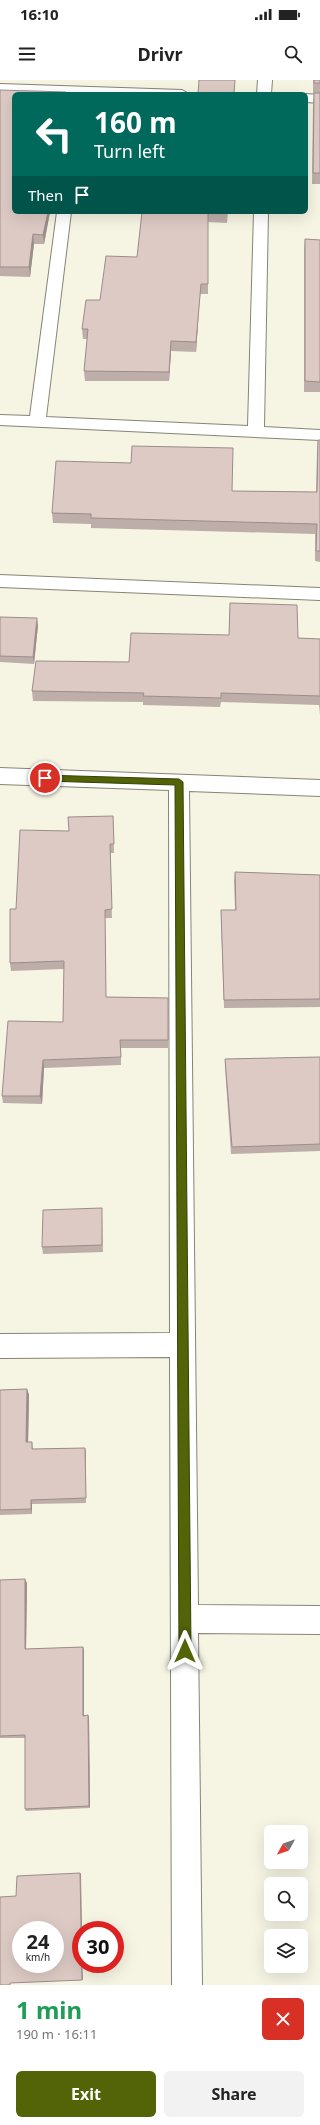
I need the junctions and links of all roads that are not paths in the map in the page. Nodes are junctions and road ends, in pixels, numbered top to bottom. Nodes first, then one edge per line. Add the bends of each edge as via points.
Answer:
1 (265, 80) edge
2 (0, 88) edge
3 (81, 88) edge
4 (148, 92) edge
5 (264, 92) edge
6 (308, 98) edge
7 (320, 99) edge
8 (64, 214) edge
9 (261, 214) edge
10 (0, 420) edge
11 (37, 422) junction
12 (256, 431) junction
13 (320, 435) edge
14 (0, 580) edge
15 (320, 594) edge
16 (0, 776) edge
17 (179, 782) junction
18 (320, 788) edge
19 (183, 1345) junction
20 (0, 1346) edge
21 (185, 1619) junction
22 (320, 1620) edge
23 (187, 1985) edge

1 - 5 street
2 - 3 street
3 - 4 street
6 - 7 street
8 - 11 street
9 - 12 street
10 - 11 street
11 - 12 street
12 - 13 street
14 - 15 street
16 - 17 street
17 - 18 street
17 - 19 street
19 - 20 street
19 - 21 street
21 - 22 street
21 - 23 street

